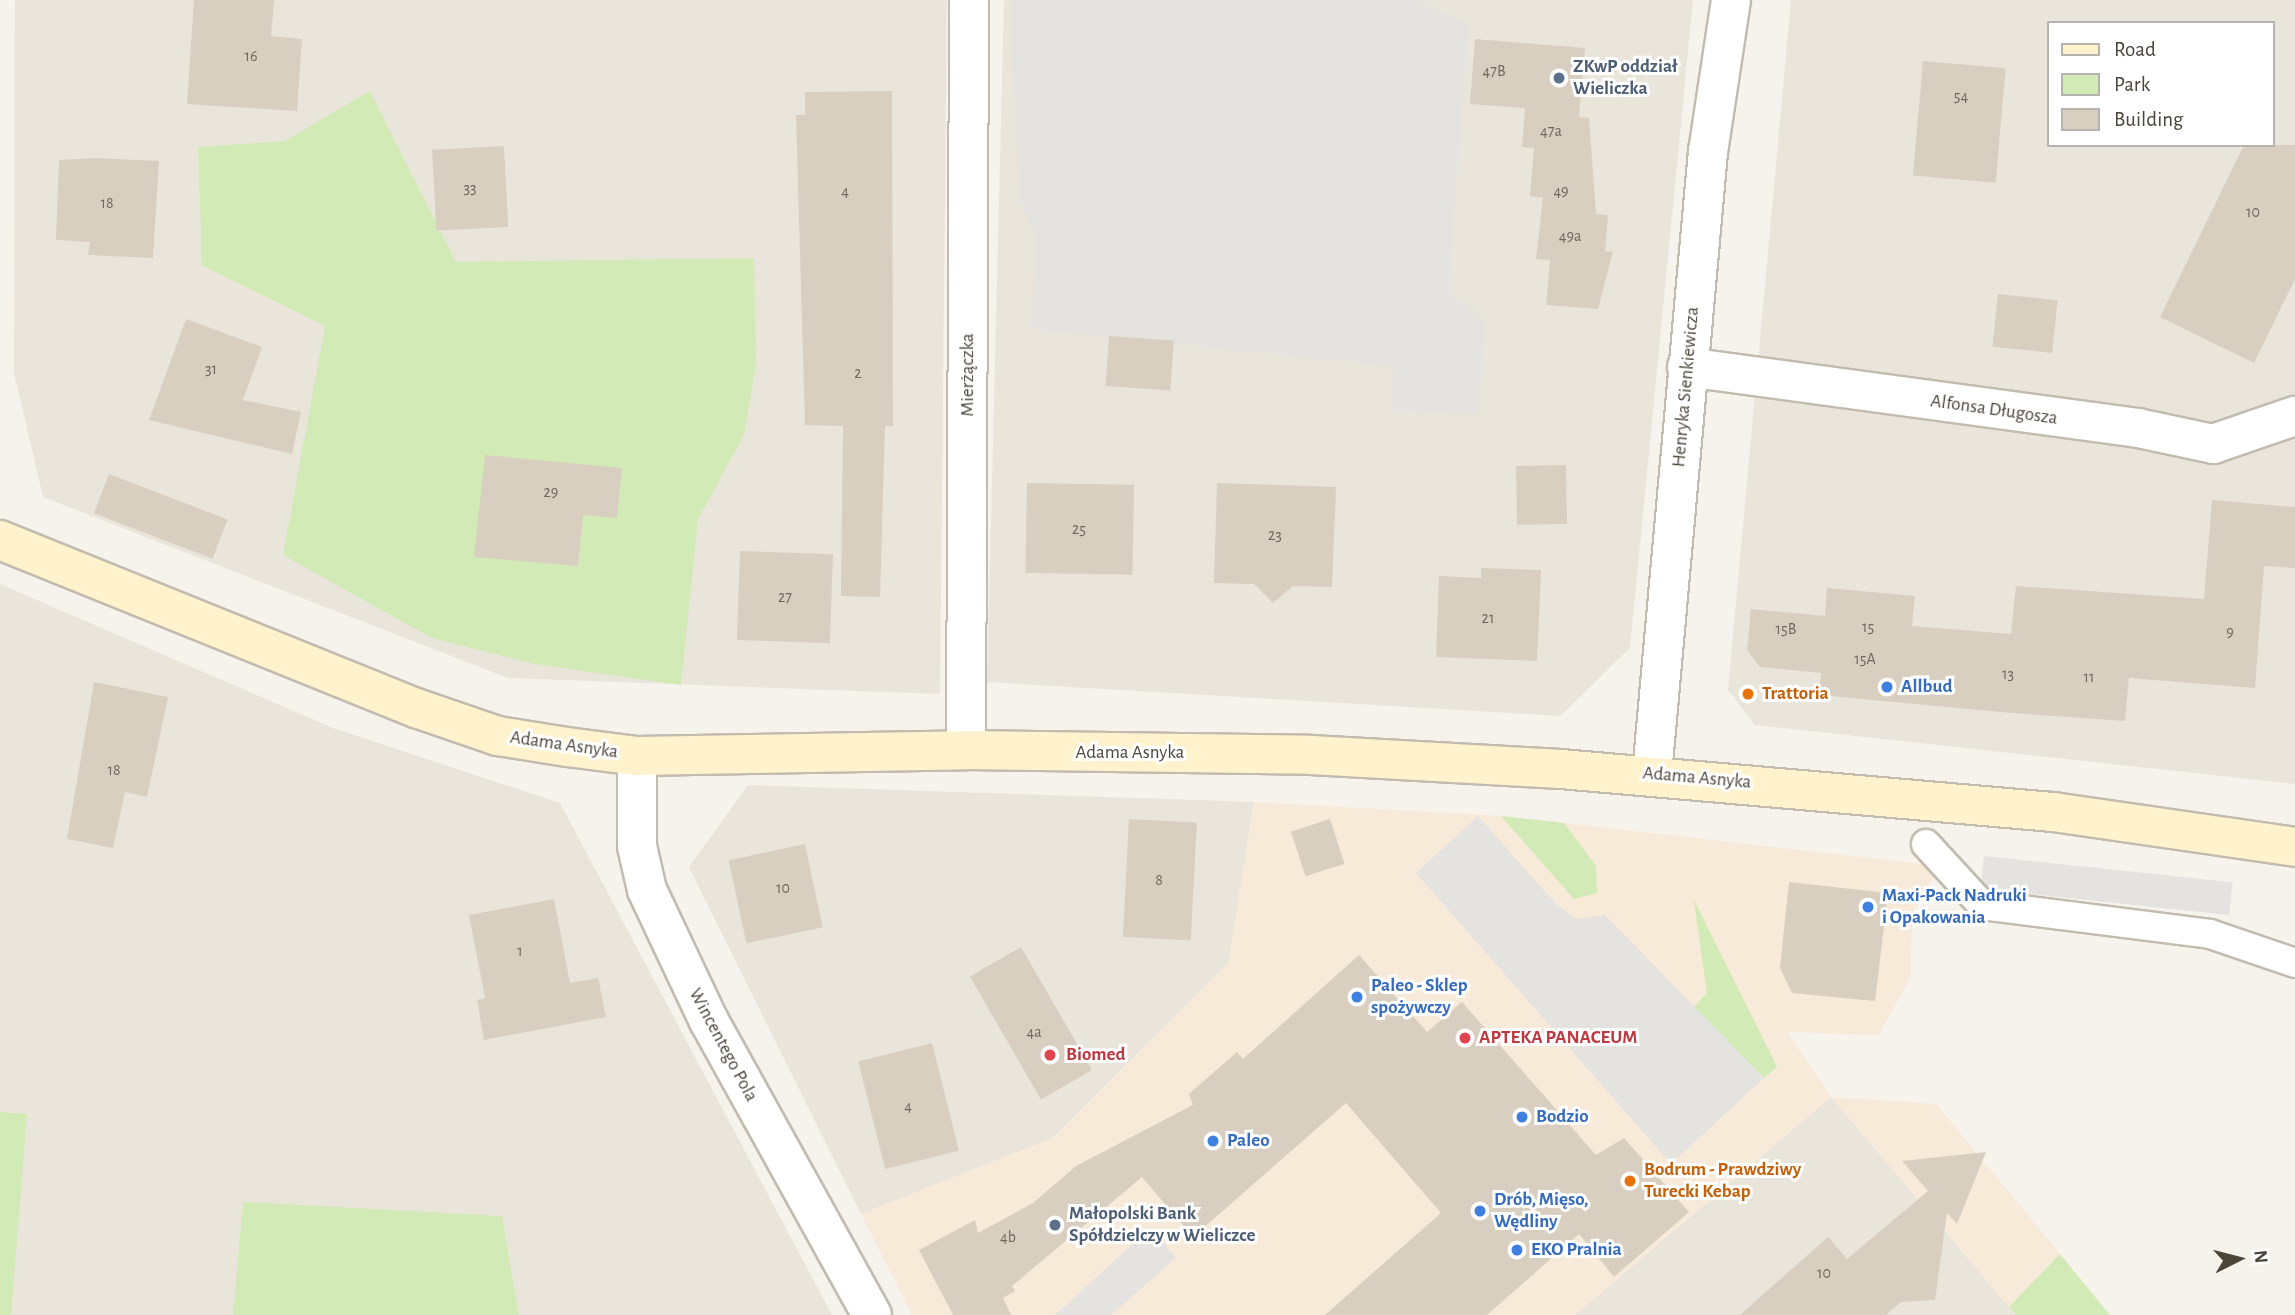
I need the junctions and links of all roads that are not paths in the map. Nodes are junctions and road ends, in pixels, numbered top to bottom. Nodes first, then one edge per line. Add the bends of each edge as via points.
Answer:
1 (969, 0) edge
2 (1731, 0) edge
3 (1687, 368) junction
4 (2295, 416) edge
5 (0, 540) edge
6 (966, 750) junction
7 (637, 756) junction
8 (1653, 774) junction
9 (1926, 844) dead end
10 (2295, 847) edge
11 (2295, 963) edge
12 (872, 1315) edge

1 - 6 street, Mierżączka
2 - 3 street, Henryka Sienkiewicza via 1708,152
3 - 4 street, Alfonsa Długosza via 2138,428 2213,444
3 - 8 street, Henryka Sienkiewicza
5 - 7 main road, Adama Asnyka via 416,708 498,736
6 - 7 main road, Adama Asnyka
6 - 8 main road, Adama Asnyka via 1311,755
7 - 12 street, Wincentego Pola via 637,846 646,890 709,1021
8 - 10 main road, Adama Asnyka via 2053,812
9 - 11 lane via 1982,905 2210,934

